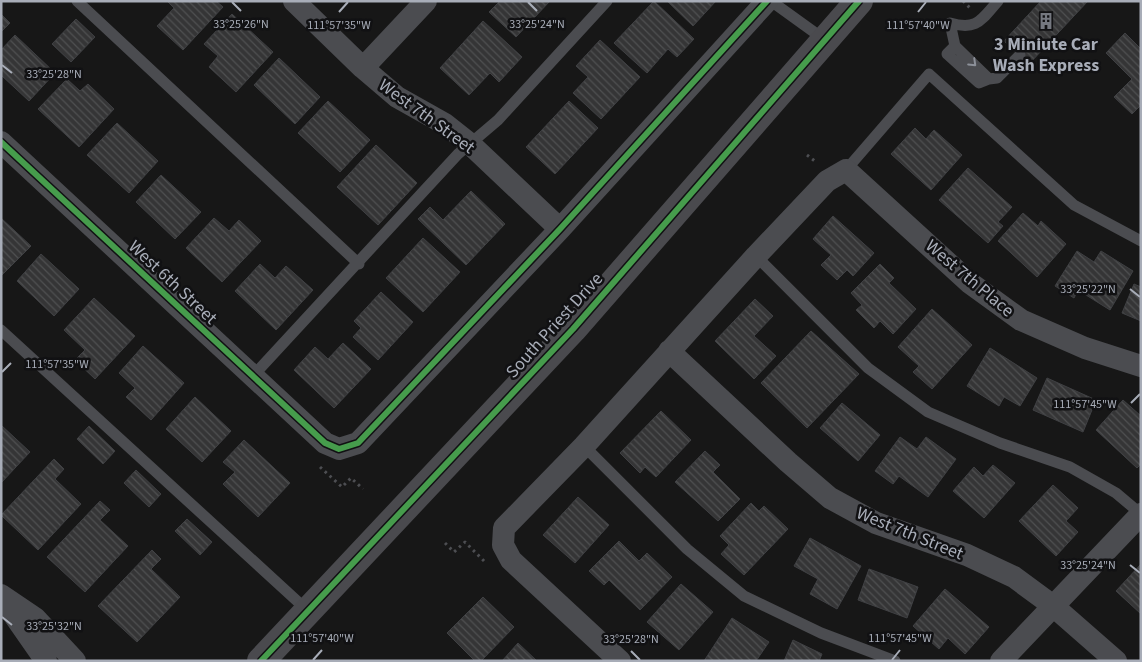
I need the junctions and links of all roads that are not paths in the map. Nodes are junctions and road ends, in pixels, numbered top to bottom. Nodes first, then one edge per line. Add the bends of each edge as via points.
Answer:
1 (77, 1) edge
2 (294, 1) edge
3 (426, 1) edge
4 (607, 1) edge
5 (769, 1) edge
6 (859, 1) edge
7 (998, 1) edge
8 (825, 40) junction
9 (1020, 55) dead end
10 (363, 68) junction
11 (1, 142) edge
12 (469, 143) junction
13 (846, 170) junction
14 (560, 229) junction
15 (1141, 241) edge
16 (756, 256) junction
17 (358, 264) junction
18 (1, 330) edge
19 (669, 351) junction
20 (1141, 366) edge
21 (252, 378) junction
22 (584, 446) junction
23 (1141, 514) edge
24 (1, 596) edge
25 (1052, 605) junction
26 (310, 612) junction
27 (46, 661) edge
28 (75, 661) edge
29 (262, 661) edge
30 (620, 661) edge
31 (895, 661) edge
32 (1000, 661) edge
33 (1116, 661) edge

1 - 17 lane
2 - 10 street, West 7th Street
3 - 10 street
4 - 12 lane via 498,120
5 - 8 lane
5 - 14 street
6 - 8 main road, South Priest Drive
7 -> 9 lane via 977,24 965,27 950,23 955,46 989,79 997,78
8 - 26 main road, South Priest Drive via 573,329
10 - 12 street, West 7th Street via 397,97 445,124
11 - 21 street, West 6th Street
12 - 14 street, West 7th Street
12 - 17 lane
13 - 15 lane via 929,74 1074,205
13 - 16 street via 827,181
13 - 20 street, West 7th Place via 970,283 1021,320 1085,348
14 - 21 street, West 6th Street via 358,444 339,449 324,443
16 - 19 street
16 - 23 lane via 868,368 928,412 1000,443 1070,467 1116,493
17 - 21 lane
18 - 26 lane
19 - 22 street
19 - 25 street, West 7th Street via 830,498 876,522 967,555 1006,574
22 - 30 street via 504,528 498,554 512,560
22 - 31 lane via 687,549 744,596 821,633
23 - 25 street
24 - 27 street
24 - 28 street via 35,618
25 - 32 street
25 - 33 street, West 7th Street
26 - 29 main road, South Priest Drive

